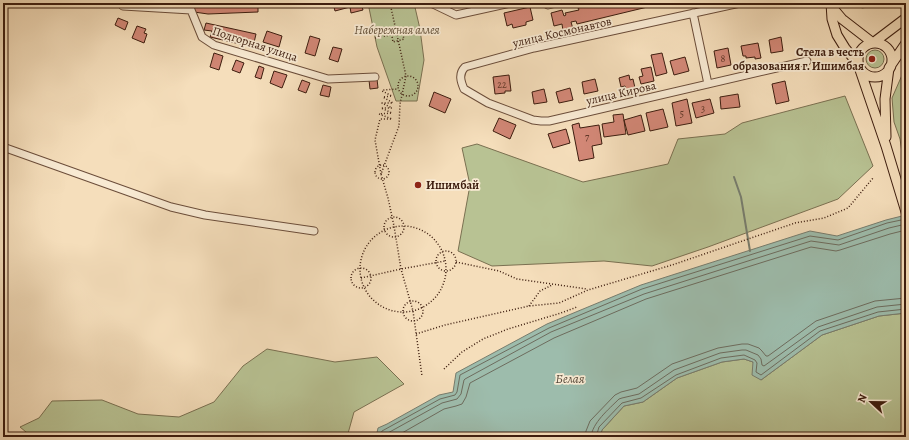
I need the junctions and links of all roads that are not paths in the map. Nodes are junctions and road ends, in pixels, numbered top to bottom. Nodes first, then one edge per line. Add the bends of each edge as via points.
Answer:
1 (431, 3) edge
2 (511, 3) edge
3 (545, 3) edge
4 (556, 3) edge
5 (740, 3) edge
6 (831, 4) edge
7 (123, 6) dead end
8 (192, 6) edge
9 (693, 14) junction
10 (906, 18) edge
11 (873, 43) junction
12 (906, 43) edge
13 (807, 61) dead end
14 (858, 64) junction
15 (889, 68) junction
16 (462, 70) joint
17 (375, 76) dead end
18 (708, 84) junction
19 (886, 146) junction
20 (3, 147) edge
21 (906, 212) edge
22 (314, 232) dead end

1 - 2 street via 456,16
3 - 4 street
5 - 9 street, улица Космонавтов
6 - 11 main road via 842,19
6 - 14 main road via 837,35
7 - 8 street, Подгорная улица
8 - 17 street, Подгорная улица via 202,37 214,45 328,79
9 - 16 street, улица Космонавтов via 534,48
9 - 18 street
10 - 11 main road
11 - 14 main road via 860,52
11 - 15 main road via 887,48 891,58
12 - 15 main road
13 - 18 street, улица Кирова
14 - 15 main road via 870,76 881,75
14 - 19 main road
15 - 19 main road via 885,99
16 - 18 street, улица Кирова via 462,85 467,92 488,103 540,121
19 - 21 main road
20 - 22 street via 171,207 205,215

